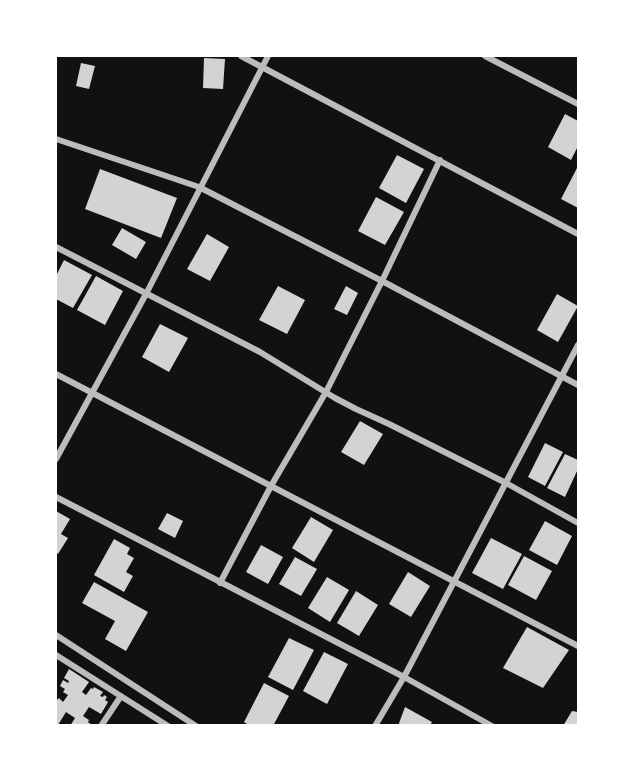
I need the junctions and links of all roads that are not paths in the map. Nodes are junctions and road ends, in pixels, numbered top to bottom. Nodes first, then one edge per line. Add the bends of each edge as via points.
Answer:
1 (241, 56) edge
2 (268, 56) edge
3 (484, 56) edge
4 (500, 59) edge
5 (262, 66) junction
6 (579, 104) edge
7 (56, 140) edge
8 (440, 160) junction
9 (199, 188) junction
10 (579, 234) edge
11 (56, 247) edge
12 (382, 281) junction
13 (146, 294) junction
14 (579, 345) edge
15 (56, 374) edge
16 (563, 376) junction
17 (579, 385) edge
18 (326, 392) junction
19 (91, 393) junction
20 (56, 459) edge
21 (506, 483) junction
22 (271, 486) junction
23 (56, 497) edge
24 (579, 523) edge
25 (454, 582) junction
26 (220, 583) junction
27 (56, 635) edge
28 (579, 646) edge
29 (56, 655) edge
30 (404, 676) junction
31 (121, 696) junction
32 (101, 726) edge
33 (168, 726) edge
34 (196, 726) edge
35 (375, 726) edge
36 (492, 726) edge

1 - 5 street
2 - 5 street
3 - 4 street
4 - 6 street
5 - 8 street
5 - 9 street
7 - 9 street
8 - 10 street
8 - 12 street
9 - 12 street
9 - 13 street
11 - 13 street
12 - 16 street
12 - 18 street
13 - 18 street via 260,352
13 - 19 street
14 - 16 street
15 - 19 street
16 - 17 street
16 - 21 street
18 - 21 street
18 - 22 street
19 - 20 street
19 - 22 street
21 - 24 street
21 - 25 street
22 - 25 street
22 - 26 street
23 - 26 street
25 - 28 street
25 - 30 street
26 - 30 street
27 - 34 street
29 - 31 street
30 - 35 street
30 - 36 street
31 - 32 street
31 - 33 street

